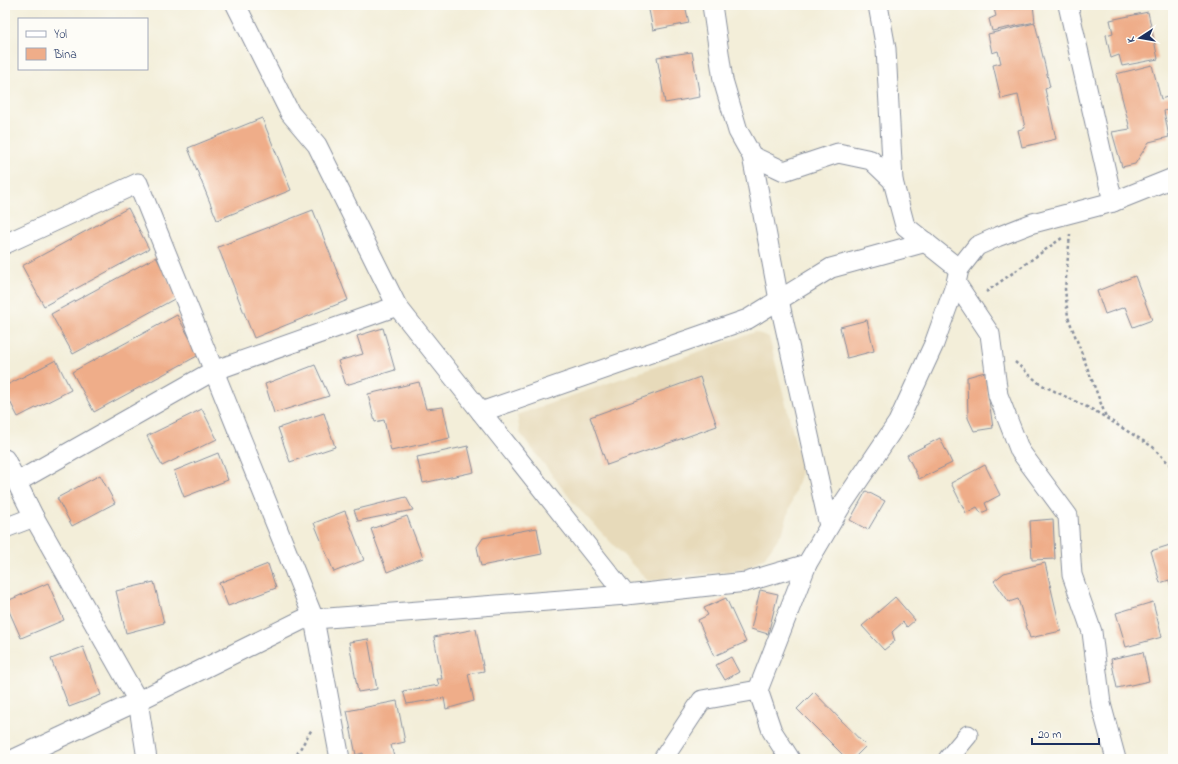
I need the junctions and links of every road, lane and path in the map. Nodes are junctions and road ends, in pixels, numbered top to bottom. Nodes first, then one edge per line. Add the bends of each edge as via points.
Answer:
1 (236, 5) edge
2 (712, 5) edge
3 (878, 5) edge
4 (1068, 5) edge
5 (752, 156) junction
6 (1173, 178) edge
7 (893, 182) junction
8 (1113, 202) junction
9 (926, 242) junction
10 (5, 244) edge
11 (958, 276) junction
12 (779, 300) junction
13 (970, 304) junction
14 (397, 306) junction
15 (991, 341) junction
16 (213, 371) junction
17 (481, 412) junction
18 (1107, 418) junction
19 (5, 459) edge
20 (1173, 468) edge
21 (17, 482) junction
22 (34, 517) junction
23 (829, 526) junction
24 (5, 528) edge
25 (807, 564) junction
26 (626, 595) junction
27 (314, 619) junction
28 (758, 690) junction
29 (138, 701) junction
30 (968, 736) dead end
31 (14, 759) edge
32 (146, 759) edge
33 (340, 759) edge
34 (663, 759) edge
35 (790, 759) edge
36 (948, 759) edge
37 (1116, 759) edge

1 - 14 street via 290,113 317,145
2 - 5 street via 723,80 738,131
3 - 7 street via 886,49
4 - 8 street
5 - 7 street via 784,171 838,153 871,160
5 - 12 street
6 - 8 street
7 - 9 street via 905,226
8 - 11 street via 1033,223 977,246
9 - 11 street
9 - 12 street via 831,268
10 - 16 street via 138,183
11 - 13 street
11 - 23 street via 934,344 898,422
12 - 17 street via 748,319
12 - 23 street
13 - 15 street via 990,334
13 - 18 path via 1070,232 1065,289 1068,317
14 - 16 street
14 - 17 street
15 - 18 path via 1040,384
15 - 37 street via 998,394 1020,451 1068,516 1072,575 1092,632 1101,704
16 - 21 street
16 - 27 street
17 - 26 street
18 - 20 path via 1153,447
19 - 21 street
21 - 22 street
22 - 24 street
22 - 29 street
23 - 25 street
25 - 26 street via 746,582
25 - 28 street
26 - 27 street
27 - 29 street via 302,620
27 - 33 street
28 - 34 street via 702,700
28 - 35 street via 772,731
29 - 31 street
29 - 32 street
30 - 36 street

